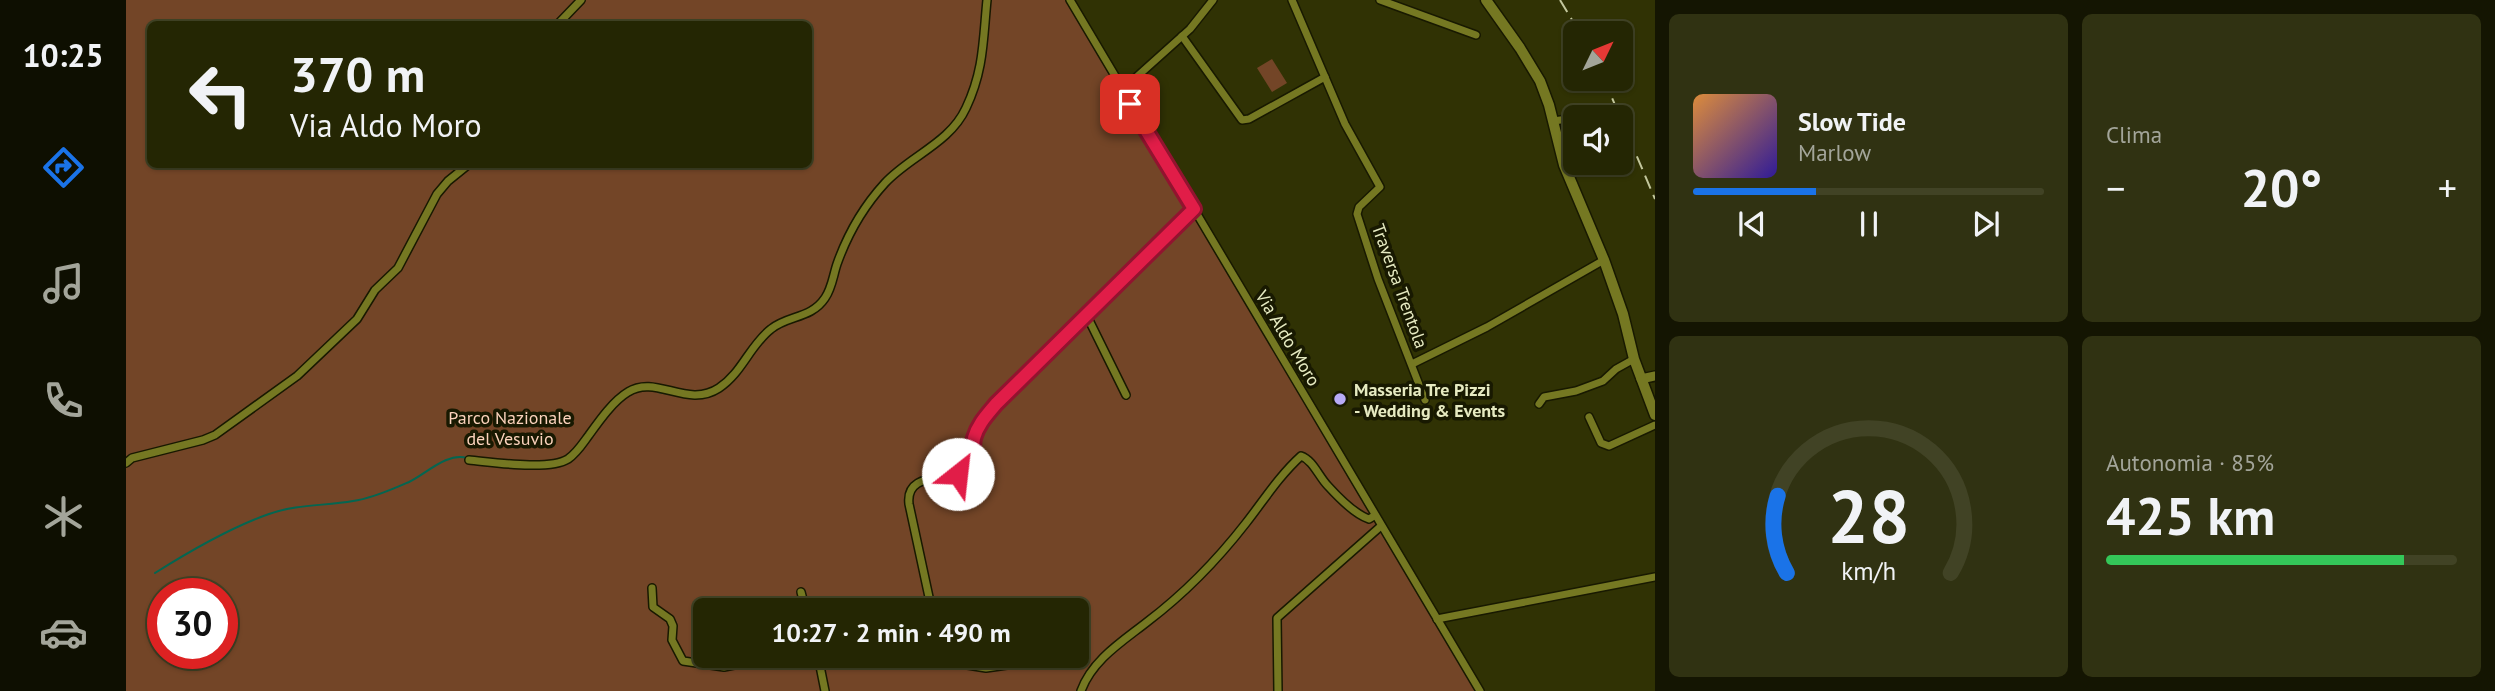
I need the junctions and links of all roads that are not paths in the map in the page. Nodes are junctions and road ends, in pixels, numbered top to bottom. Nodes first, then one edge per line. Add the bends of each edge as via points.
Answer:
1 (581, 0) edge
2 (988, 0) edge
3 (1070, 0) edge
4 (1213, 0) edge
5 (1292, 0) edge
6 (1380, 0) edge
7 (1486, 0) edge
8 (560, 21) edge
9 (1476, 35) dead end
10 (1182, 36) junction
11 (1325, 77) junction
12 (1122, 90) junction
13 (1563, 120) edge
14 (1553, 121) junction
15 (464, 168) edge
16 (1194, 209) junction
17 (1604, 260) junction
18 (1086, 314) junction
19 (1634, 359) junction
20 (1412, 364) junction
21 (1655, 376) edge
22 (1641, 379) junction
23 (1126, 395) dead end
24 (1426, 400) dead end
25 (1539, 404) dead end
26 (1655, 415) edge
27 (1589, 416) dead end
28 (1655, 425) edge
29 (469, 460) dead end
30 (126, 463) edge
31 (1374, 516) junction
32 (1381, 526) junction
33 (1655, 577) edge
34 (652, 587) dead end
35 (801, 592) dead end
36 (803, 598) edge
37 (929, 598) edge
38 (1437, 619) junction
39 (693, 662) edge
40 (820, 668) edge
41 (825, 691) edge
42 (1081, 691) edge
43 (1278, 691) edge
44 (1479, 691) edge

1 - 8 street
2 - 29 street via 983,58 965,111 939,141 887,181 863,209 819,306 769,330 717,390 685,395 650,385 626,393 564,461
3 - 12 street, Via Aldo Moro
4 - 10 street
5 - 11 street, Traversa Trentola
6 - 9 street
7 - 14 main road via 1540,81
10 - 11 street via 1242,120
10 - 12 street
11 - 20 street, Traversa Trentola via 1380,187 1357,214
12 - 16 street, Via Aldo Moro
13 - 14 street
14 - 17 main road via 1564,165
15 - 30 street via 437,194 398,268 375,290 362,313 298,376 215,435
16 - 18 street
16 - 31 street, Via Aldo Moro
17 - 19 main road
17 - 20 street
18 - 23 street
18 - 37 street via 979,424 969,467 958,474 919,481 908,494
19 - 22 main road
19 - 25 street via 1603,381 1544,397
20 - 24 street, Traversa Trentola
21 - 22 street
22 - 26 main road
27 - 28 street via 1601,443 1609,446
31 - 32 street, Via Aldo Moro
31 - 42 street via 1362,516 1301,456 1215,559 1164,608 1118,643
32 - 38 street, Via Aldo Moro
32 - 43 street via 1277,618
33 - 38 street
34 - 39 street via 653,607 670,619 672,640 683,661
35 - 36 street
38 - 44 street, Via Aldo Moro
40 - 41 street

